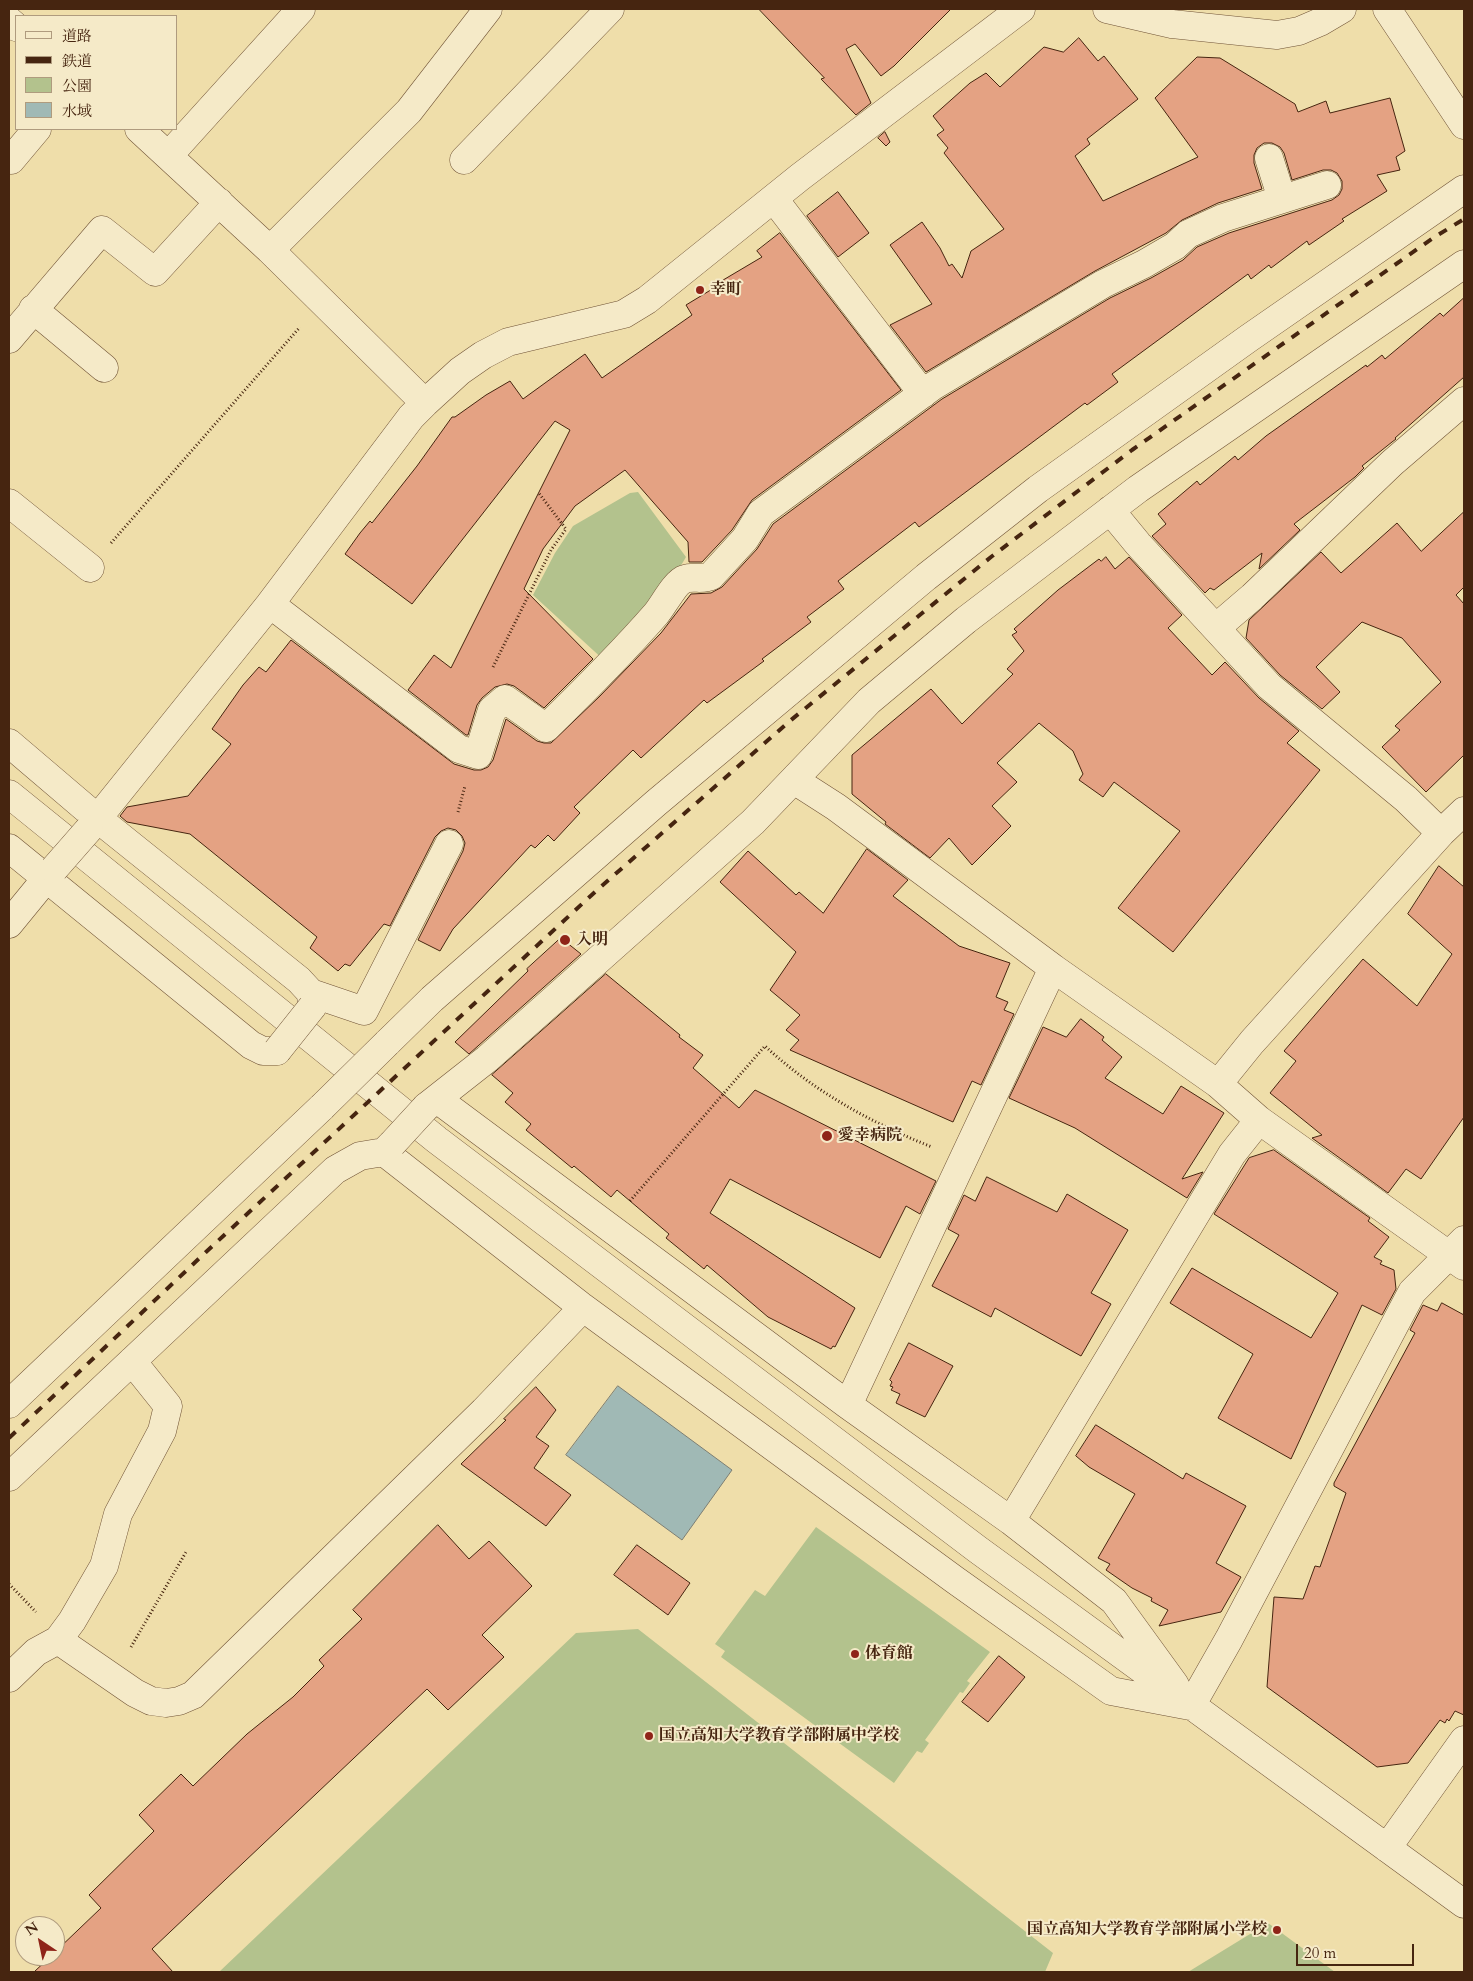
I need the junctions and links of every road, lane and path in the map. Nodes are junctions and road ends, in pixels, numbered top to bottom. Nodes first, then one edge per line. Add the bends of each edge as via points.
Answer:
1 (301, 9) edge
2 (488, 9) edge
3 (610, 9) edge
4 (1021, 9) edge
5 (1107, 9) edge
6 (1342, 9) edge
7 (1387, 9) edge
8 (1464, 124) edge
9 (36, 130) edge
10 (139, 130) edge
11 (169, 155) junction
12 (9, 158) edge
13 (1269, 158) dead end
14 (464, 160) dead end
15 (1327, 185) dead end
16 (1464, 189) edge
17 (774, 199) junction
18 (1282, 199) junction
19 (219, 202) junction
20 (270, 250) junction
21 (1464, 264) edge
22 (323, 302) junction
23 (33, 310) junction
24 (9, 339) edge
25 (104, 368) dead end
26 (922, 394) junction
27 (1464, 401) edge
28 (424, 403) junction
29 (538, 492) dead end
30 (9, 502) edge
31 (1110, 510) junction
32 (90, 568) joint
33 (270, 604) junction
34 (1217, 627) junction
35 (505, 699) junction
36 (9, 743) edge
37 (474, 754) junction
38 (794, 780) junction
39 (9, 794) edge
40 (1464, 811) edge
41 (93, 823) junction
42 (1440, 834) junction
43 (449, 844) joint
44 (9, 848) edge
45 (50, 874) junction
46 (9, 924) edge
47 (1053, 968) junction
48 (312, 1000) junction
49 (1218, 1084) junction
50 (432, 1103) junction
51 (1259, 1120) junction
52 (388, 1148) junction
53 (964, 1159) junction
54 (625, 1207) dead end
55 (1459, 1253) edge
56 (582, 1306) junction
57 (132, 1360) junction
58 (9, 1404) edge
59 (848, 1404) junction
60 (9, 1477) edge
61 (1011, 1521) junction
62 (186, 1552) dead end
63 (58, 1640) junction
64 (9, 1678) edge
65 (113, 1678) junction
66 (1191, 1706) junction
67 (1464, 1740) edge
68 (1387, 1848) junction
69 (1464, 1904) edge

1 - 11 street
2 - 20 street via 409,111
3 - 14 street
4 - 17 street
5 - 6 street via 1172,24 1277,35 1300,31
7 - 8 street
9 - 12 street via 11,160
10 - 11 street
11 - 19 street
13 - 18 street
15 - 18 street
16 - 58 street, bridge via 1038,489 926,577 656,803 432,999
17 - 26 street
17 - 28 street via 647,300 624,314 508,342 460,371
18 - 26 street via 1223,218 1188,234 1144,264 1103,284
19 - 20 street
19 - 23 street via 154,272 102,230
20 - 22 street
21 - 31 street
22 - 28 street
22 - 32 path
23 - 24 street
23 - 25 street
26 - 35 street via 761,513 745,539 711,576 685,578 678,584 662,608 614,661 546,728
27 - 34 street via 1392,463
28 - 33 street
29 - 35 path via 566,529 547,558 489,674
30 - 32 street
31 - 34 street
31 - 38 street via 966,620 869,701
33 - 37 street via 459,749
33 - 41 street
34 - 42 street via 1270,686 1406,798
35 - 37 street via 492,710 478,755
36 - 41 street
37 - 43 path
38 - 47 street via 836,807
38 - 50 street via 753,822 487,1059
39 - 66 street via 437,1140 969,1543
40 - 42 street
41 - 45 street, bridge
41 - 48 street via 299,980
42 - 49 street
43 - 48 street via 364,1011
44 - 45 street
45 - 46 street
45 - 48 street, bridge via 251,1045 263,1051 277,1051
47 - 49 street
47 - 53 street
49 - 51 street
50 - 52 street, bridge
50 - 59 street
51 - 55 street
51 - 61 street via 1232,1154
52 - 56 street
52 - 57 street via 360,1156 335,1170
53 - 54 path via 868,1118 787,1067 765,1046
53 - 59 street
55 - 66 street via 1412,1292
56 - 65 street via 484,1412 193,1695 166,1703 151,1701
56 - 66 street via 1111,1691
57 - 60 street
57 - 63 street via 168,1406 162,1431 118,1514 104,1566
59 - 61 street
61 - 66 street via 1114,1601
62 - 65 path
63 - 64 street via 36,1652
63 - 65 street
66 - 68 street
67 - 68 street
68 - 69 street

